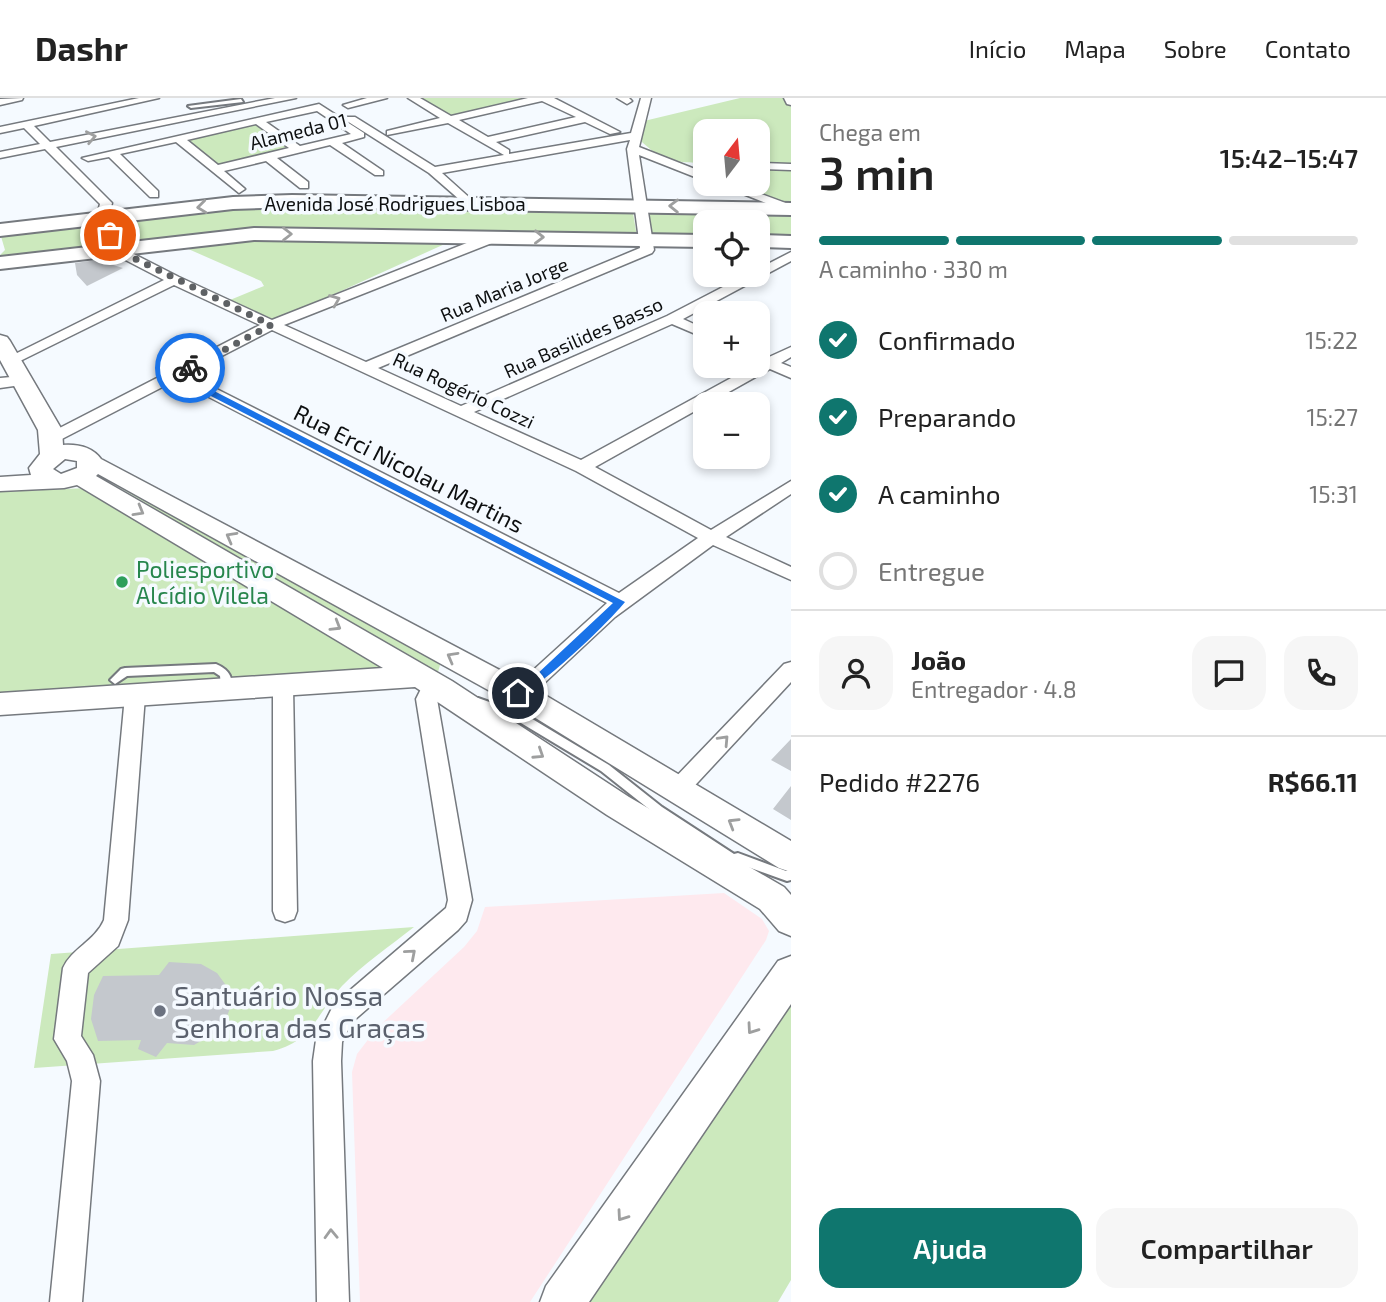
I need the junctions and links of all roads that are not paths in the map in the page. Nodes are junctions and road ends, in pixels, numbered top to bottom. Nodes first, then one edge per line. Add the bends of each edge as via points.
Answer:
1 (18, 98) edge
2 (154, 98) edge
3 (291, 98) edge
4 (318, 98) edge
5 (382, 98) edge
6 (413, 98) edge
7 (544, 98) edge
8 (646, 98) edge
9 (0, 102) edge
10 (242, 102) edge
11 (191, 106) dead end
12 (586, 118) junction
13 (449, 119) junction
14 (258, 121) junction
15 (27, 125) junction
16 (203, 125) junction
17 (0, 130) edge
18 (391, 132) junction
19 (614, 132) dead end
20 (178, 138) junction
21 (486, 141) junction
22 (333, 142) junction
23 (634, 142) junction
24 (50, 145) junction
25 (298, 150) junction
26 (505, 152) dead end
27 (112, 153) junction
28 (0, 155) edge
29 (269, 157) junction
30 (88, 158) dead end
31 (674, 165) junction
32 (693, 166) edge
33 (770, 166) edge
34 (436, 167) junction
35 (791, 167) edge
36 (216, 169) junction
37 (693, 172) edge
38 (379, 173) dead end
39 (304, 185) dead end
40 (239, 188) dead end
41 (154, 194) dead end
42 (754, 196) edge
43 (468, 203) junction
44 (639, 205) junction
45 (781, 207) edge
46 (102, 219) junction
47 (0, 230) edge
48 (497, 236) junction
49 (645, 240) junction
50 (693, 241) edge
51 (770, 241) edge
52 (791, 242) edge
53 (117, 250) junction
54 (791, 256) edge
55 (0, 263) edge
56 (770, 267) edge
57 (174, 280) junction
58 (732, 287) edge
59 (672, 319) junction
60 (271, 325) junction
61 (693, 329) edge
62 (5, 350) edge
63 (791, 351) edge
64 (770, 358) edge
65 (770, 363) edge
66 (365, 368) junction
67 (791, 373) edge
68 (177, 375) junction
69 (733, 378) edge
70 (23, 381) junction
71 (0, 383) edge
72 (462, 411) junction
73 (63, 455) junction
74 (0, 463) edge
75 (582, 467) junction
76 (0, 484) edge
77 (791, 486) edge
78 (711, 537) junction
79 (791, 574) edge
80 (620, 602) junction
81 (379, 652) junction
82 (791, 669) edge
83 (366, 680) junction
84 (430, 683) junction
85 (283, 686) junction
86 (125, 688) junction
87 (0, 704) edge
88 (519, 705) junction
89 (668, 800) junction
90 (676, 841) junction
91 (732, 856) junction
92 (791, 858) edge
93 (791, 874) edge
94 (285, 911) dead end
95 (791, 913) edge
96 (791, 920) edge
97 (791, 973) edge
98 (66, 1302) edge
99 (333, 1302) edge
100 (562, 1302) edge

1 - 9 street
2 - 15 street
3 - 10 street
4 - 34 street
5 - 18 street, Alameda 01 via 348,105
6 - 13 street
7 - 12 street
7 - 13 street
8 - 23 street
10 - 11 lane
10 - 16 street
12 - 19 street
12 - 21 street
13 - 18 street
13 - 21 street
14 - 16 street, Alameda 01
14 - 22 street, Alameda 01 via 319,107 360,135
14 - 25 street
15 - 17 street
15 - 24 street
16 - 20 street, Alameda 01
24 -> 16 street
18 - 34 street
20 - 27 street, Alameda 01
20 - 36 street
21 - 26 street
22 - 25 street, Alameda 01
22 - 38 street
23 - 31 street
23 - 34 street
23 - 44 street
24 - 28 street
24 - 46 street via 106,203
25 - 29 street, Alameda 01
27 - 30 street, Alameda 01
27 - 41 street
29 - 36 street, Alameda 01
29 - 39 street
31 - 32 street
31 - 37 street
33 - 35 street
34 - 43 street
36 - 40 street
42 - 45 street
43 - 44 main road, Avenida José Rodrigues Lisboa
43 -> 46 main road, Avenida José Rodrigues Lisboa via 233,203
45 -> 44 main road, Avenida José Rodrigues Lisboa
44 - 49 street
46 - 47 main road, Avenida José Rodrigues Lisboa
46 - 53 street
48 -> 49 main road, Avenida José Rodrigues Lisboa
53 -> 48 main road, Avenida José Rodrigues Lisboa via 254,234
60 -> 48 street
49 - 50 main road, Avenida José Rodrigues Lisboa
49 - 66 street, Rua Maria Jorge via 648,250
51 - 52 main road
53 - 55 main road, Avenida José Rodrigues Lisboa
53 - 57 street, Rua Rogério Cozzi
54 - 56 street, Rua Basilides Basso
57 - 60 street, Rua Rogério Cozzi
57 - 62 street
58 - 59 street, Rua Basilides Basso
59 - 61 street
59 - 72 street, Rua Basilides Basso
60 - 66 street, Rua Rogério Cozzi
60 - 68 street
62 - 70 main road
63 - 64 street
65 - 67 street
66 - 72 street, Rua Rogério Cozzi
68 - 73 street
68 - 80 street, Rua Erci Nicolau Martins
69 - 75 street
70 - 71 street
70 - 73 main road
72 - 75 street, Rua Rogério Cozzi
73 - 74 main road
73 - 76 main road
73 -> 81 main road
88 -> 73 main road
75 - 78 street, Rua Rogério Cozzi
77 - 78 street
78 - 79 street, Rua Rogério Cozzi
78 - 80 street
80 - 88 street via 539,679
81 - 83 main road via 382,667
81 - 84 main road
89 -> 82 street
83 - 84 main road
83 - 85 main road
84 - 88 lane
84 -> 90 main road
99 -> 84 street via 329,1040 343,1013 457,913 460,900 426,699 433,691
85 - 86 main road
85 - 94 street
86 - 87 main road
86 - 98 street via 116,920 109,938 76,968 67,1039 79,1055 86,1081
88 - 89 main road
89 - 90 lane
89 - 91 lane
92 -> 89 main road
90 - 96 main road via 772,898
91 - 93 lane
91 - 95 lane via 782,896
97 -> 100 main road

